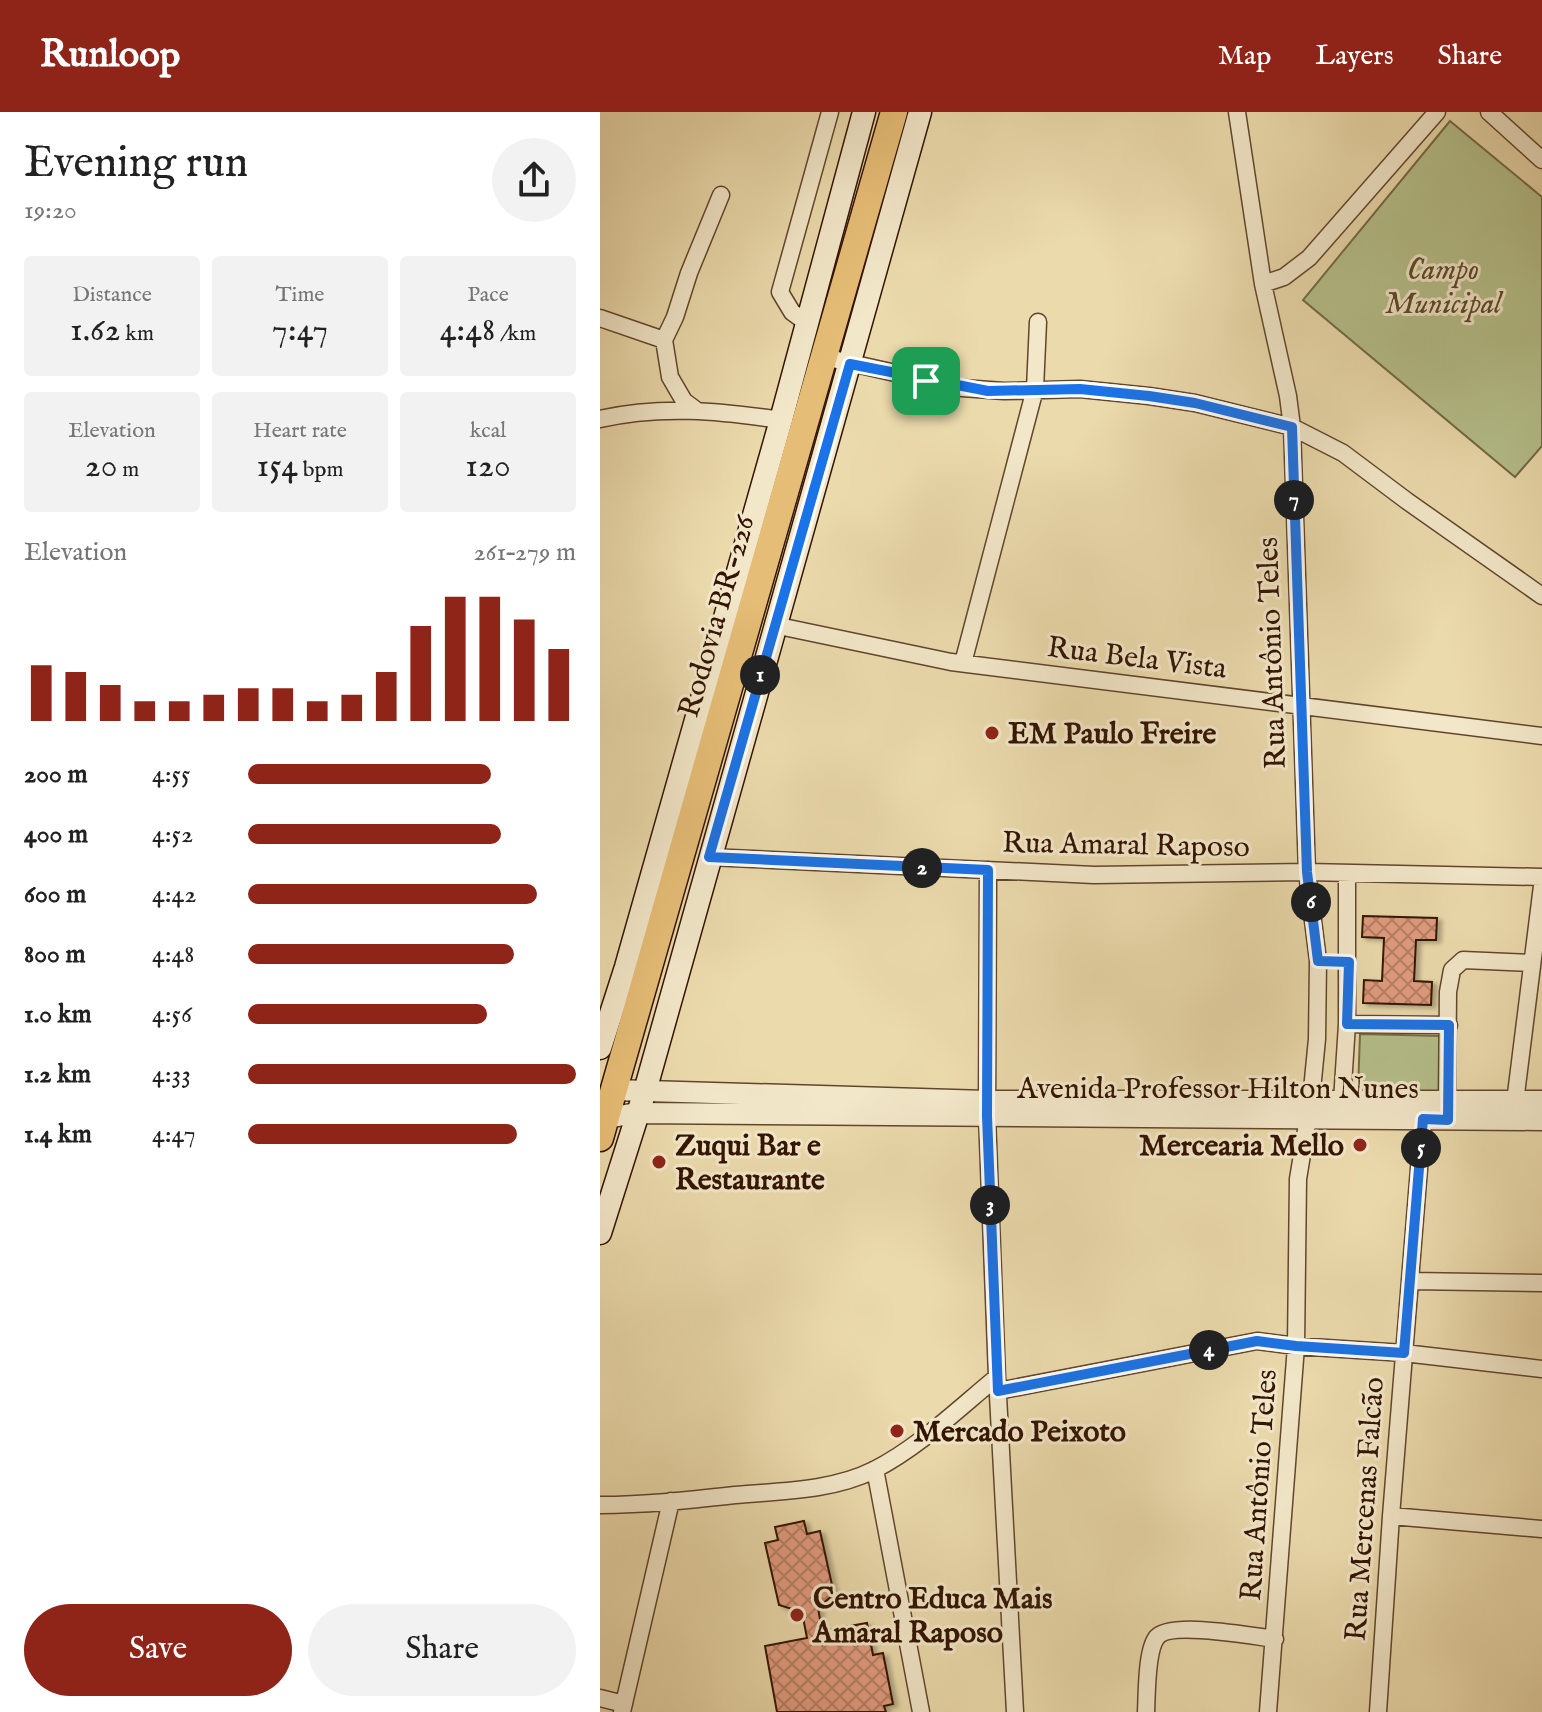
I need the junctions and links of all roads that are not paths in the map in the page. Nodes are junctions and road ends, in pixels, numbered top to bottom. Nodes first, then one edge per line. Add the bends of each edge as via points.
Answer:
1 (830, 112) edge
2 (864, 112) edge
3 (894, 112) edge
4 (920, 112) edge
5 (1237, 112) edge
6 (1437, 112) edge
7 (1489, 112) edge
8 (1542, 160) edge
9 (721, 195) dead end
10 (1263, 284) junction
11 (600, 318) edge
12 (1038, 322) dead end
13 (807, 323) junction
14 (664, 340) junction
15 (824, 357) junction
16 (850, 364) junction
17 (1035, 389) junction
18 (696, 410) junction
19 (600, 419) edge
20 (781, 420) junction
21 (1292, 427) junction
22 (1542, 596) edge
23 (774, 625) junction
24 (963, 663) junction
25 (1300, 705) junction
26 (1542, 736) edge
27 (709, 857) junction
28 (988, 870) junction
29 (1307, 872) junction
30 (1347, 873) junction
31 (1542, 877) edge
32 (1542, 886) edge
33 (1318, 961) junction
34 (1349, 962) junction
35 (1532, 963) junction
36 (1347, 1024) junction
37 (1449, 1025) junction
38 (600, 1048) edge
39 (614, 1090) junction
40 (1542, 1101) edge
41 (641, 1102) junction
42 (987, 1108) junction
43 (1309, 1109) junction
44 (1341, 1109) junction
45 (1448, 1111) junction
46 (1514, 1111) junction
47 (1423, 1119) junction
48 (1542, 1120) edge
49 (603, 1128) edge
50 (600, 1233) edge
51 (1411, 1281) junction
52 (1542, 1283) edge
53 (1296, 1346) junction
54 (1404, 1353) junction
55 (1542, 1369) edge
56 (997, 1384) junction
57 (875, 1469) junction
58 (671, 1501) junction
59 (600, 1505) edge
60 (1391, 1516) junction
61 (1542, 1529) edge
62 (1275, 1639) junction
63 (600, 1698) edge
64 (623, 1708) edge
65 (921, 1712) edge
66 (1015, 1712) edge
67 (1146, 1712) edge
68 (1268, 1712) edge
69 (1378, 1712) edge

1 - 13 street via 780,292 792,312
2 - 13 main road
3 - 15 highway, Rodovia BR-226
4 - 16 main road
5 - 10 street, Rua Antônio Teles
6 - 10 street via 1297,270
7 - 8 street
9 - 14 street
10 - 21 street, Rua Antônio Teles
11 - 14 street
12 - 17 street
13 - 20 main road
14 - 18 street via 670,377
15 - 16 street
15 - 39 highway, Rodovia BR-226
16 - 17 street via 962,388
16 - 23 main road
17 - 21 street via 1149,396
17 - 24 street
18 - 19 street
18 - 20 street
20 - 38 main road
21 - 22 street via 1343,453
21 - 25 street, Rua Antônio Teles
23 - 24 street, Rua Bela Vista
23 - 27 main road
24 - 25 street, Rua Bela Vista
25 - 26 street, Rua Bela Vista
25 - 29 street, Rua Antônio Teles
27 - 28 street, Rua Amaral Raposo
27 - 41 main road
28 - 29 street, Rua Amaral Raposo via 1094,875
28 - 42 street
29 - 30 street, Rua Amaral Raposo
29 - 33 street, Rua Antônio Teles
30 - 31 street, Rua Amaral Raposo
30 - 34 street
32 - 35 street
33 - 34 street
33 - 43 street, Rua Antônio Teles
34 - 36 street
35 - 37 street via 1456,964 1449,979
35 - 46 street
36 - 37 street
36 - 44 street
37 - 45 street
39 - 41 street, Avenida Professor Hilton Nunes
39 - 49 highway, Rodovia BR-226
40 - 46 street, Avenida Professor Hilton Nunes
41 - 42 street, Avenida Professor Hilton Nunes
41 - 49 street, Avenida Professor Hilton Nunes
41 - 50 main road
42 - 43 street, Avenida Professor Hilton Nunes
42 - 56 street
43 - 44 street, Avenida Professor Hilton Nunes
43 - 53 street, Rua Antônio Teles via 1298,1179
44 - 45 street, Avenida Professor Hilton Nunes
44 - 47 street, Avenida Professor Hilton Nunes
45 - 46 street, Avenida Professor Hilton Nunes
45 - 47 street, Avenida Professor Hilton Nunes
46 - 48 street, Avenida Professor Hilton Nunes
47 - 51 street, Rua Mercenas Falcão
51 - 52 street
51 - 54 street, Rua Mercenas Falcão
53 - 54 street
53 - 56 street via 1247,1342 1084,1376
53 - 62 street, Rua Antônio Teles
54 - 55 street
54 - 60 street, Rua Mercenas Falcão
56 - 57 street
56 - 66 street
57 - 58 street via 814,1487
57 - 65 street
58 - 59 street
58 - 64 street
60 - 61 street
60 - 69 street, Rua Mercenas Falcão
62 - 67 street via 1189,1630 1159,1635 1151,1653
62 - 68 street, Rua Antônio Teles
63 - 64 street

